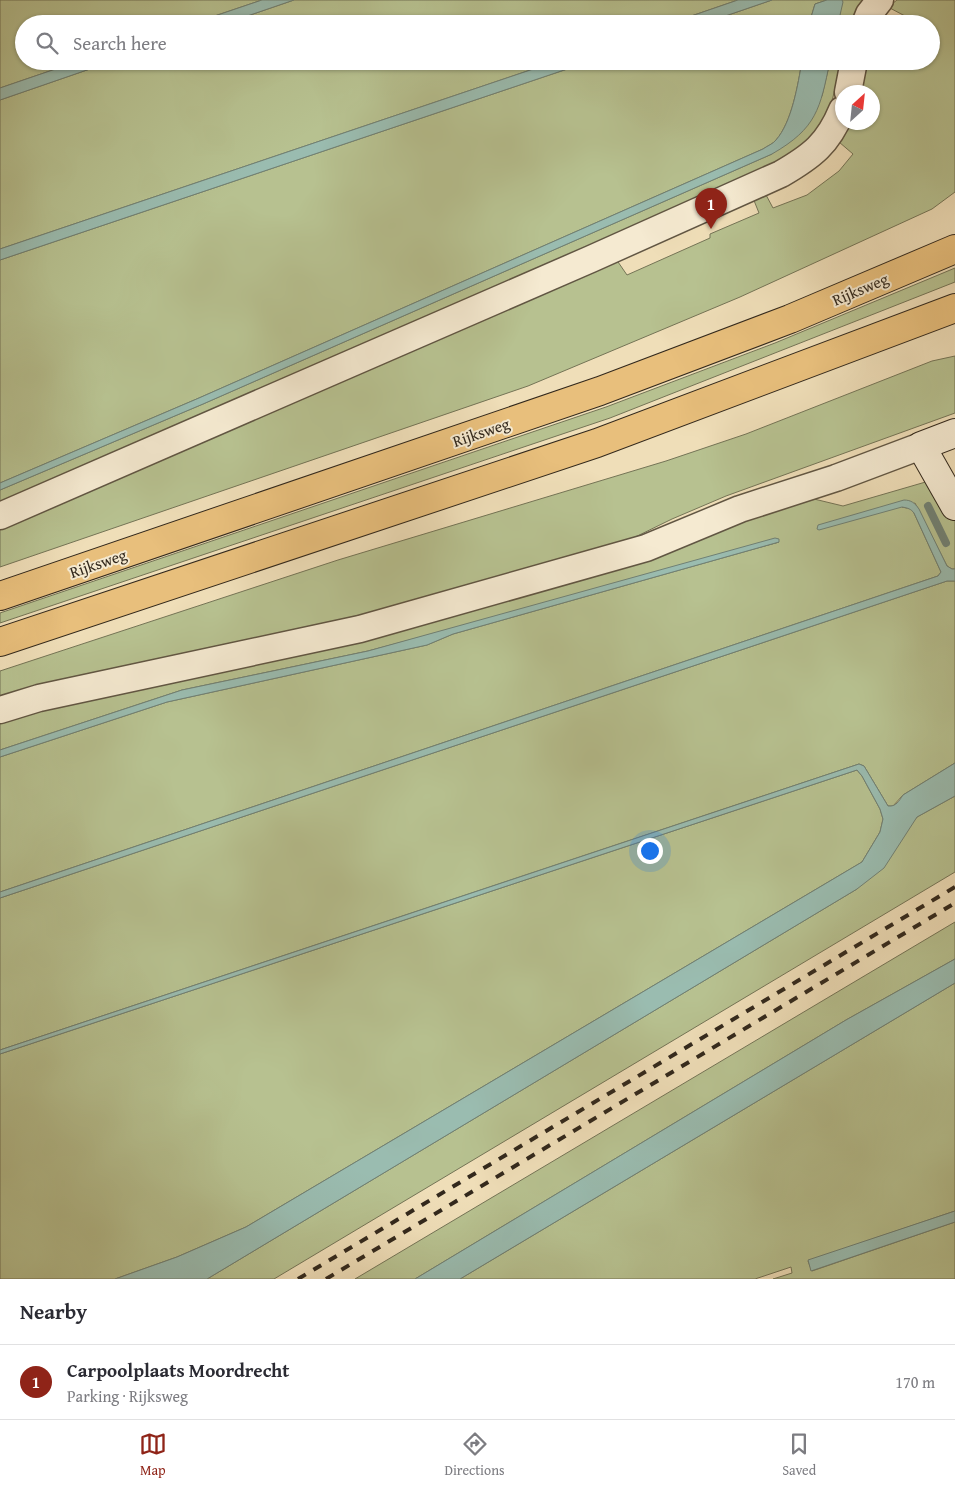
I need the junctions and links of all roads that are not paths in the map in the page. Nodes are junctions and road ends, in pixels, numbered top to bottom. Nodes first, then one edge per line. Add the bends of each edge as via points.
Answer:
1 (880, 0) edge
2 (869, 15) edge
3 (852, 70) edge
4 (849, 85) edge
5 (835, 124) edge
6 (955, 249) edge
7 (955, 308) edge
8 (955, 433) edge
9 (921, 446) junction
10 (955, 506) edge
11 (0, 516) edge
12 (0, 596) edge
13 (0, 642) edge
14 (0, 710) edge

1 - 2 street
3 - 4 street
5 - 11 street via 826,141 804,161 781,174
6 - 12 highway, Rijksweg via 790,319 600,391
7 - 13 highway via 596,443
8 - 9 street
9 - 10 street
9 - 14 street via 740,510 646,548 360,629 39,698

